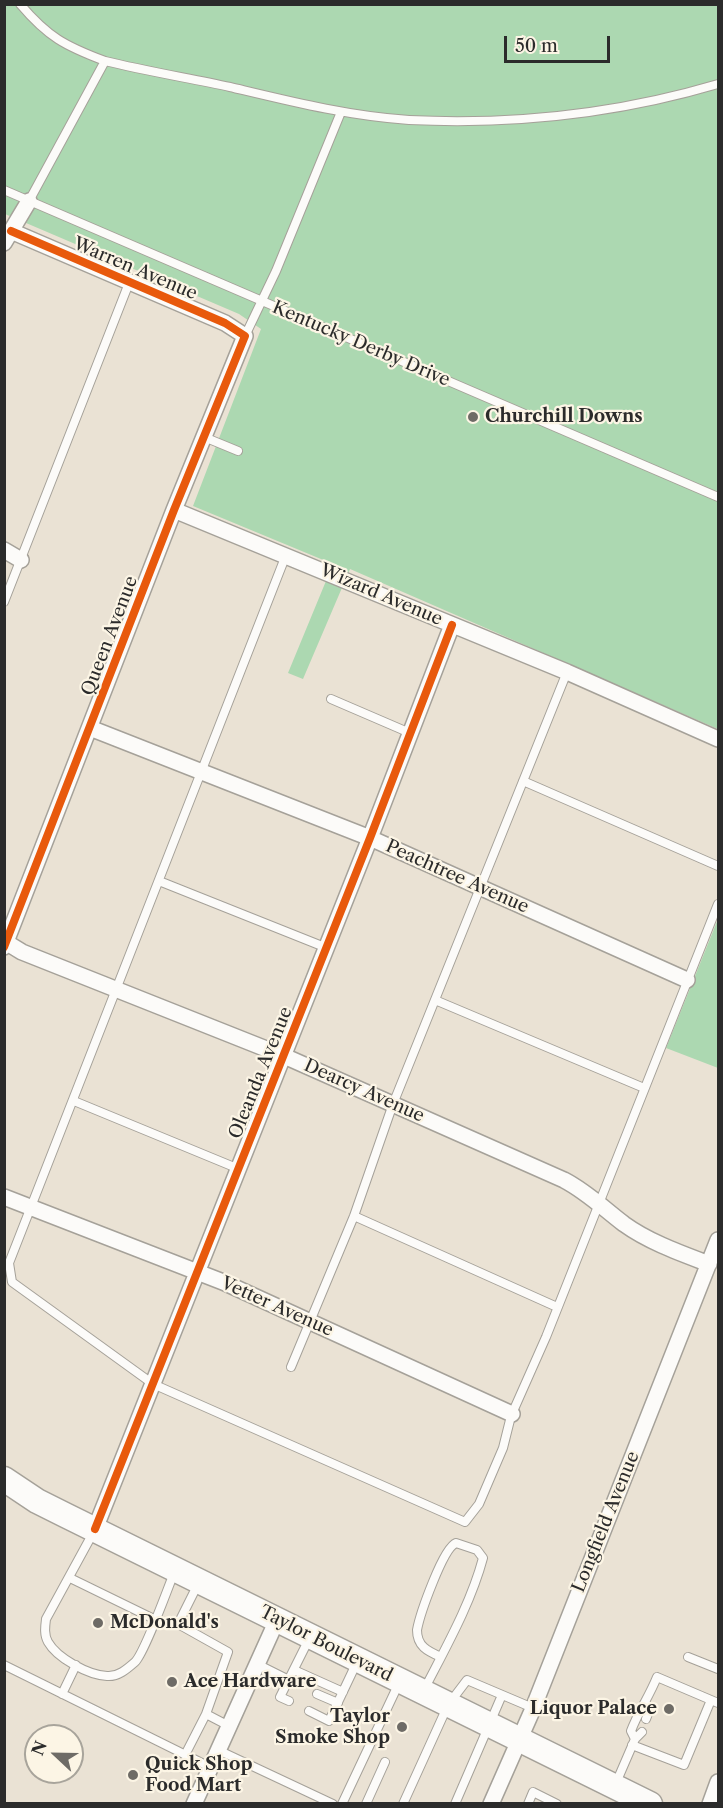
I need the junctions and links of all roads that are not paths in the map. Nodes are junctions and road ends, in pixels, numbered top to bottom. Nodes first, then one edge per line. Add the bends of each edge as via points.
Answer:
1 (20, 4) edge
2 (105, 62) junction
3 (718, 84) edge
4 (341, 111) junction
5 (4, 190) edge
6 (29, 201) junction
7 (8, 237) edge
8 (129, 283) junction
9 (262, 301) junction
10 (245, 336) junction
11 (204, 437) junction
12 (238, 451) dead end
13 (718, 497) edge
14 (174, 510) junction
15 (4, 550) edge
16 (286, 555) junction
17 (21, 560) junction
18 (4, 602) edge
19 (452, 625) junction
20 (567, 672) junction
21 (332, 699) dead end
22 (90, 728) junction
23 (410, 732) junction
24 (718, 739) edge
25 (201, 771) junction
26 (523, 781) junction
27 (370, 838) junction
28 (718, 866) edge
29 (159, 881) junction
30 (480, 886) junction
31 (718, 904) edge
32 (5, 943) edge
33 (327, 948) junction
34 (687, 980) junction
35 (117, 990) junction
36 (435, 1000) junction
37 (284, 1056) junction
38 (644, 1088) junction
39 (74, 1101) junction
40 (393, 1104) junction
41 (239, 1169) junction
42 (4, 1197) edge
43 (599, 1202) junction
44 (32, 1208) junction
45 (354, 1216) junction
46 (718, 1240) edge
47 (709, 1264) junction
48 (197, 1273) junction
49 (557, 1307) junction
50 (311, 1322) junction
51 (291, 1367) dead end
52 (153, 1384) junction
53 (512, 1414) junction
54 (4, 1479) edge
55 (95, 1530) junction
56 (176, 1568) junction
57 (70, 1578) junction
58 (200, 1580) junction
59 (154, 1619) junction
60 (277, 1620) junction
61 (311, 1636) junction
62 (441, 1657) junction
63 (688, 1657) dead end
64 (358, 1661) junction
65 (257, 1664) junction
66 (4, 1665) edge
67 (76, 1665) junction
68 (718, 1669) edge
69 (294, 1670) junction
70 (400, 1681) junction
71 (293, 1682) junction
72 (343, 1692) junction
73 (423, 1692) junction
74 (62, 1694) junction
75 (317, 1694) dead end
76 (502, 1695) junction
77 (289, 1701) dead end
78 (715, 1702) edge
79 (338, 1703) junction
80 (646, 1703) junction
81 (448, 1705) junction
82 (533, 1708) junction
83 (309, 1711) dead end
84 (206, 1714) junction
85 (646, 1719) dead end
86 (489, 1725) junction
87 (229, 1726) junction
88 (642, 1732) dead end
89 (519, 1740) junction
90 (633, 1742) junction
91 (218, 1750) junction
92 (185, 1755) junction
93 (385, 1762) dead end
94 (210, 1767) junction
95 (718, 1782) edge
96 (620, 1794) edge
97 (194, 1803) edge
98 (333, 1803) edge
99 (342, 1803) edge
100 (366, 1803) edge
101 (403, 1803) edge
102 (455, 1803) edge
103 (491, 1803) edge
104 (528, 1803) edge
105 (556, 1803) edge
106 (650, 1803) edge
107 (710, 1803) edge

1 - 2 lane via 43,31 70,48
2 - 4 lane
2 - 6 lane
3 - 4 lane via 662,100 572,116 407,120
4 - 9 lane
5 - 6 lane, Kentucky Derby Drive
6 - 7 street
6 - 9 lane, Kentucky Derby Drive
7 - 8 street, Warren Avenue
8 - 10 street, Warren Avenue via 225,323
8 - 17 lane
9 - 10 lane
9 - 13 lane, Kentucky Derby Drive
10 - 11 street, Queen Avenue
11 - 12 lane
11 - 14 street, Queen Avenue
14 - 16 street, Wizard Avenue
14 - 22 street, Queen Avenue
15 - 17 street
16 - 19 street, Wizard Avenue
16 - 25 lane
17 - 18 lane
19 - 20 street, Wizard Avenue
19 - 23 street, Oleanda Avenue
20 - 24 street, Wizard Avenue
20 - 26 lane
21 - 23 lane
22 - 25 street, Peachtree Avenue
22 - 32 street, Queen Avenue
23 - 27 street, Oleanda Avenue
25 - 27 street, Peachtree Avenue
25 - 29 lane
26 - 28 lane
26 - 30 lane
27 - 30 street, Peachtree Avenue
27 - 33 street, Oleanda Avenue
29 - 33 lane
29 - 35 lane
30 - 34 street, Peachtree Avenue
30 - 36 lane
31 - 34 lane
32 - 35 street, Dearcy Avenue
33 - 37 street, Oleanda Avenue
34 - 38 lane
35 - 37 street, Dearcy Avenue
35 - 39 lane
36 - 38 lane
36 - 40 lane
37 - 40 street, Dearcy Avenue
37 - 41 street, Oleanda Avenue
38 - 43 lane
39 - 41 lane
39 - 44 lane
40 - 43 street, Dearcy Avenue via 564,1180
40 - 45 lane
41 - 48 street, Oleanda Avenue
42 - 44 street, Vetter Avenue
43 - 47 street, Dearcy Avenue via 646,1237
43 - 49 lane
44 - 48 street, Vetter Avenue
44 - 52 lane via 9,1263 12,1282
45 - 49 lane
45 - 50 lane
46 - 47 street, Longfield Avenue
47 - 82 street, Longfield Avenue
48 - 50 street, Vetter Avenue
48 - 52 street, Oleanda Avenue
49 - 53 lane
50 - 51 lane
50 - 53 street, Vetter Avenue
52 - 53 lane via 465,1522 479,1504 503,1448
52 - 55 street, Oleanda Avenue
54 - 55 main road, Taylor Boulevard via 37,1501
55 - 56 main road, Taylor Boulevard
55 - 57 lane
56 - 58 main road, Taylor Boulevard
56 - 59 lane
57 - 59 lane
57 - 67 lane via 46,1619 44,1630 58,1654
58 - 60 main road, Taylor Boulevard
58 - 84 lane via 178,1624 228,1652
59 - 67 lane via 137,1660 121,1673 108,1677
60 - 61 main road, Taylor Boulevard
60 - 65 street
61 - 64 main road, Taylor Boulevard
61 - 69 lane
62 - 62 lane via 483,1558 477,1550 456,1543 444,1558 417,1630 417,1639 425,1650
62 - 73 lane
63 - 68 lane
64 - 70 main road, Taylor Boulevard
64 - 72 lane
65 - 71 lane
65 - 87 street
66 - 74 lane
67 - 74 lane
69 - 71 lane
69 - 72 lane
70 - 73 main road, Taylor Boulevard
70 - 99 lane
71 - 77 lane via 280,1697
72 - 79 lane
73 - 81 main road, Taylor Boulevard
74 - 92 lane
75 - 79 lane
76 - 81 lane via 467,1680
76 - 82 lane
76 - 86 lane
78 - 80 lane via 657,1677
78 - 90 lane via 684,1765
79 - 83 lane via 329,1721
80 - 85 lane
80 - 90 lane via 639,1708 631,1731
81 - 86 main road, Taylor Boulevard
81 - 101 lane
82 - 89 street, Longfield Avenue
84 - 87 lane
84 - 92 lane
86 - 89 main road, Taylor Boulevard
86 - 102 lane
87 - 91 street
88 - 90 lane
89 - 96 main road, Taylor Boulevard
89 - 103 street, Longfield Avenue
90 - 96 lane
91 - 94 street
91 - 98 lane
92 - 94 lane
93 - 100 lane
94 - 97 street
95 - 107 street
96 - 106 main road, Taylor Boulevard
104 - 105 lane via 533,1792

